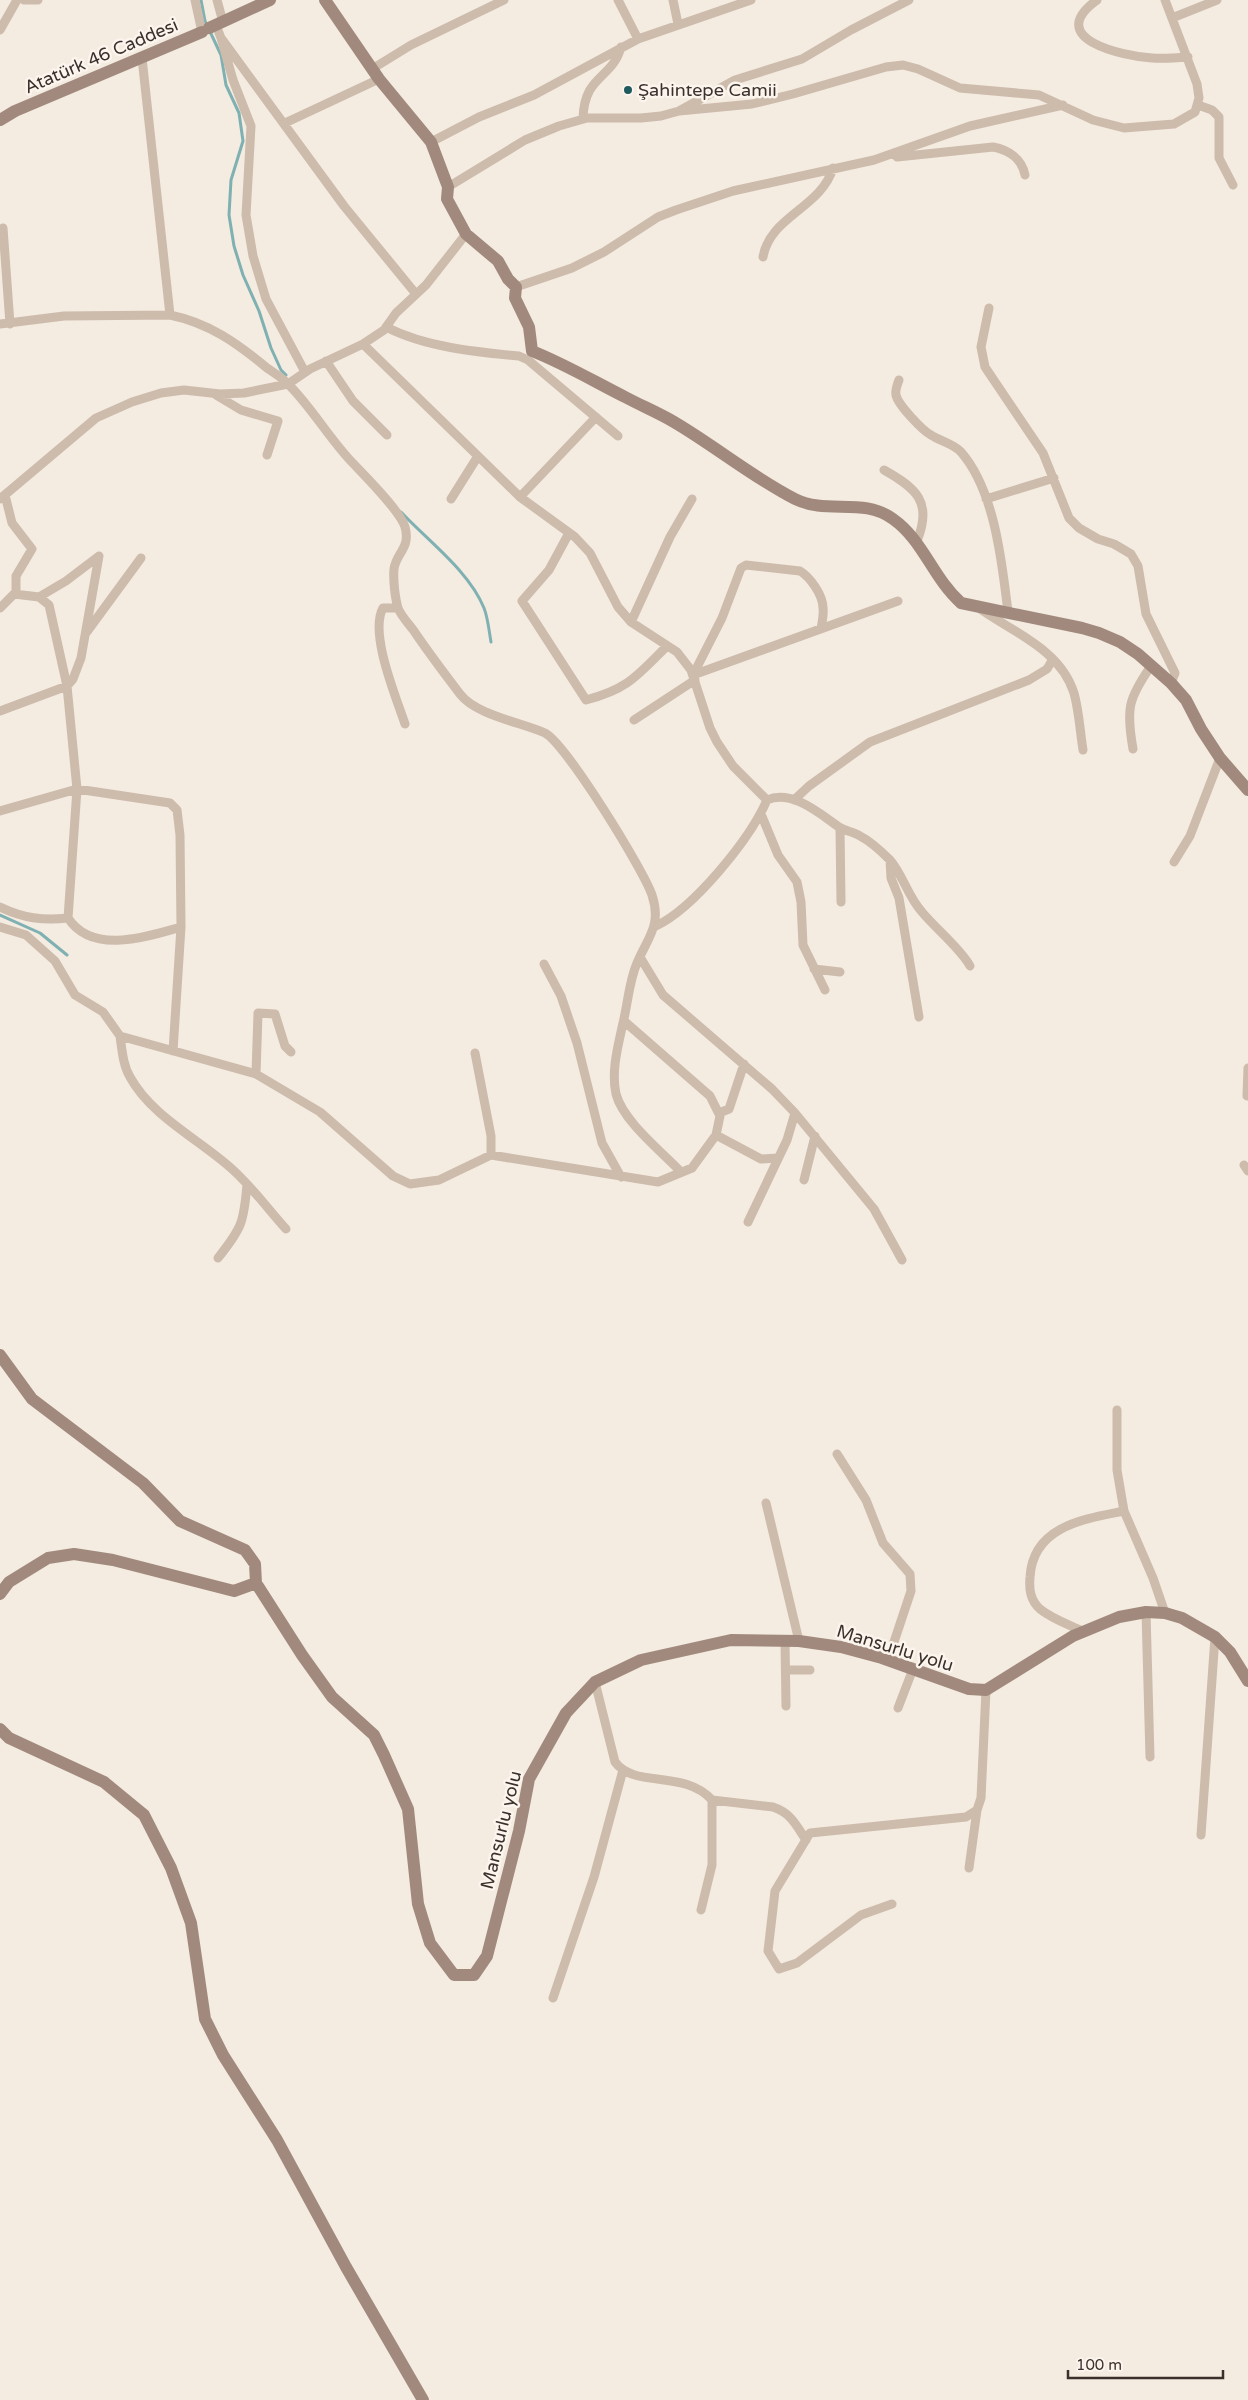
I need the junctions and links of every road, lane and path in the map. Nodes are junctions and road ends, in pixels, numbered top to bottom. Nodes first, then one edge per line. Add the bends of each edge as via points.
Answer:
1 (17, 0) edge
2 (24, 0) edge
3 (38, 0) edge
4 (195, 0) edge
5 (217, 0) edge
6 (270, 0) edge
7 (325, 0) edge
8 (504, 0) edge
9 (618, 0) edge
10 (673, 0) edge
11 (751, 0) edge
12 (909, 0) edge
13 (1097, 0) edge
14 (1165, 0) edge
15 (1217, 0) edge
16 (1172, 18) junction
17 (678, 24) junction
18 (212, 27) junction
19 (0, 30) edge
20 (221, 38) junction
21 (638, 39) junction
22 (621, 47) junction
23 (1188, 56) junction
24 (142, 58) junction
25 (376, 74) junction
26 (1063, 105) junction
27 (1198, 105) junction
28 (679, 111) junction
29 (583, 119) junction
30 (0, 120) edge
31 (285, 123) junction
32 (431, 142) junction
33 (874, 160) junction
34 (833, 168) junction
35 (1025, 175) dead end
36 (1233, 185) dead end
37 (448, 187) junction
38 (3, 228) dead end
39 (466, 234) junction
40 (763, 257) dead end
41 (516, 287) junction
42 (416, 294) junction
43 (988, 308) dead end
44 (170, 315) junction
45 (5, 324) edge
46 (386, 327) junction
47 (363, 344) junction
48 (530, 355) junction
49 (326, 361) junction
50 (305, 372) junction
51 (898, 380) dead end
52 (288, 384) junction
53 (213, 394) junction
54 (596, 417) junction
55 (388, 436) dead end
56 (618, 436) dead end
57 (267, 455) dead end
58 (478, 456) junction
59 (884, 470) dead end
60 (1054, 478) junction
61 (3, 497) edge
62 (520, 497) junction
63 (451, 499) dead end
64 (692, 499) dead end
65 (986, 499) junction
66 (569, 533) junction
67 (917, 541) junction
68 (141, 558) dead end
69 (14, 594) junction
70 (39, 597) junction
71 (898, 601) dead end
72 (0, 608) edge
73 (398, 608) junction
74 (979, 608) junction
75 (1008, 612) junction
76 (631, 622) junction
77 (821, 629) junction
78 (86, 633) junction
79 (667, 646) junction
80 (1053, 658) junction
81 (1151, 666) junction
82 (694, 678) junction
83 (1171, 684) junction
84 (67, 686) junction
85 (0, 712) edge
86 (634, 720) dead end
87 (405, 724) dead end
88 (1133, 749) dead end
89 (1083, 750) dead end
90 (1220, 758) junction
91 (76, 789) junction
92 (1248, 790) edge
93 (767, 800) junction
94 (794, 800) junction
95 (0, 811) edge
96 (761, 814) junction
97 (840, 828) junction
98 (890, 860) junction
99 (1174, 862) dead end
100 (841, 902) dead end
101 (0, 907) edge
102 (68, 918) junction
103 (181, 926) junction
104 (656, 926) junction
105 (0, 927) edge
106 (640, 957) junction
107 (544, 964) dead end
108 (970, 966) dead end
109 (814, 969) junction
110 (840, 972) dead end
111 (826, 990) dead end
112 (919, 1017) dead end
113 (624, 1021) junction
114 (120, 1036) junction
115 (173, 1051) junction
116 (291, 1052) dead end
117 (475, 1053) dead end
118 (744, 1064) junction
119 (1248, 1068) edge
120 (256, 1074) junction
121 (1247, 1096) edge
122 (719, 1113) junction
123 (795, 1113) junction
124 (716, 1135) junction
125 (815, 1136) junction
126 (491, 1155) junction
127 (778, 1158) junction
128 (680, 1171) junction
129 (621, 1177) junction
130 (804, 1180) dead end
131 (247, 1184) junction
132 (748, 1222) dead end
133 (286, 1229) dead end
134 (218, 1258) dead end
135 (902, 1260) dead end
136 (0, 1355) edge
137 (1117, 1410) dead end
138 (837, 1454) dead end
139 (766, 1503) dead end
140 (1124, 1511) junction
141 (256, 1583) junction
142 (0, 1594) edge
143 (1146, 1612) junction
144 (1165, 1613) junction
145 (1084, 1632) junction
146 (1215, 1636) junction
147 (785, 1641) junction
148 (799, 1641) junction
149 (888, 1660) junction
150 (786, 1670) junction
151 (810, 1670) dead end
152 (913, 1670) junction
153 (1248, 1681) edge
154 (595, 1682) junction
155 (986, 1690) junction
156 (786, 1706) dead end
157 (898, 1708) dead end
158 (0, 1729) edge
159 (1150, 1757) dead end
160 (623, 1770) junction
161 (712, 1800) junction
162 (976, 1810) junction
163 (1201, 1835) dead end
164 (806, 1840) junction
165 (969, 1868) dead end
166 (892, 1904) dead end
167 (702, 1910) dead end
168 (553, 1998) dead end
169 (423, 2400) edge

1 - 19 street
2 - 3 street
4 - 18 street
5 - 18 street
6 - 18 street, Atatürk 46 Caddesi
7 - 25 street
8 - 25 street via 411,45
9 - 21 street
10 - 17 street
11 - 17 street
12 - 28 street via 802,59 735,80
13 - 23 street via 1087,7 1080,19 1080,31 1090,42 1105,49 1152,58
14 - 16 street
15 - 16 street
16 - 23 street
17 - 21 street
18 - 20 street
18 - 24 street, Atatürk 46 Caddesi
20 - 31 street
20 - 50 street via 232,80 251,126 246,215 253,256 266,299
21 - 22 street
22 - 29 street via 613,63 587,92
22 - 32 street via 534,94 478,117
23 - 27 street via 1197,84
24 - 30 street, Atatürk 46 Caddesi
24 - 44 street
25 - 31 street
25 - 32 street
26 - 27 street via 1108,125 1133,128 1174,124 1190,117
26 - 28 street via 1039,95 960,88 910,66 894,66 752,104
26 - 33 street via 950,132
27 - 36 street via 1212,110 1219,117 1219,158
28 - 29 street via 641,118
29 - 37 street via 525,140
31 - 42 street via 344,206
32 - 37 street
33 - 34 street
33 - 35 street via 993,147 1022,163
34 - 40 street via 826,184 812,200 772,232
34 - 41 street via 733,190 676,210 658,217 617,246 572,268
37 - 39 street via 447,199
38 - 45 street
39 - 41 street via 498,261
39 - 42 street
41 - 48 street via 515,298 529,327
42 - 46 street
43 - 60 street via 982,348 985,367 1043,453
44 - 45 street via 64,316
44 - 52 street via 206,325 239,344
46 - 47 street
46 - 48 street via 399,334 452,348
47 - 49 street
47 - 58 street
48 - 54 street
48 - 67 street via 564,363 674,421 730,460 796,499 816,506 874,508 895,520
49 - 50 street
49 - 55 street via 354,401
50 - 52 street
51 - 65 street via 896,392 899,402 929,434 959,450 973,467
52 - 53 street via 244,393
52 - 73 street via 405,525 405,549 394,567
53 - 57 street via 241,410 278,421
53 - 61 street via 184,390 161,393 96,418
54 - 56 street
54 - 62 street
58 - 62 street
58 - 63 street
59 - 67 street via 917,492 924,518
60 - 65 street
60 - 83 street via 1069,518 1079,528 1131,554 1138,566 1146,614 1175,673
61 - 69 street via 12,523 32,549 16,576
62 - 66 street
64 - 76 street via 670,537
65 - 75 street via 999,551
66 - 76 street via 590,553 618,607
66 - 79 street via 549,570 522,601 586,700 608,695 629,684
67 - 74 street via 946,590 961,603
68 - 78 street
69 - 70 street
69 - 72 street
70 - 78 street via 99,556
70 - 84 street via 49,605
71 - 77 street
73 - 87 street via 383,608 379,616 383,658
73 - 104 street via 463,698 480,710 554,739 645,877 656,909
74 - 75 street
74 - 80 street via 1044,648
75 - 81 street via 1099,633 1120,642
76 - 79 street
77 - 82 street
77 - 82 street via 824,608 805,574 746,565 741,568
78 - 84 street via 81,658
79 - 82 street via 677,652
80 - 89 street via 1074,695
80 - 94 street via 1047,669 1029,680 870,742
81 - 83 street
81 - 88 street via 1132,699 1128,719
82 - 86 street
82 - 93 street via 717,742 733,766
83 - 90 street via 1186,700
84 - 85 street
84 - 91 street
90 - 92 street
90 - 99 street via 1190,836
91 - 95 street
91 - 102 street
91 - 103 street via 164,800 174,806 180,834
93 - 94 street via 774,797
93 - 96 street
94 - 97 street via 818,811
96 - 104 street via 695,898 670,920
96 - 109 street via 778,855 797,882 803,945
97 - 98 street via 861,836
97 - 100 street
98 - 108 street via 916,906 964,954
98 - 112 street
101 - 102 street via 29,919
102 - 103 street via 92,938 107,940 156,934
103 - 115 street
104 - 106 street
105 - 114 street via 26,935 55,961 75,995 103,1012
106 - 113 street via 633,972
106 - 118 street via 663,995
107 - 129 street via 561,996 577,1043 602,1143
109 - 110 street
109 - 111 street
113 - 122 street via 710,1096
113 - 128 street via 615,1066 617,1097 627,1116
114 - 115 street
114 - 131 street via 124,1063 140,1090 154,1106
115 - 120 street
116 - 120 street via 285,1046 275,1014 258,1013
117 - 126 street via 489,1126
118 - 122 street via 728,1109
118 - 123 street
119 - 121 street
120 - 126 street via 320,1112 393,1176 410,1184 439,1180
122 - 124 street
123 - 125 street
123 - 127 street
124 - 127 street via 761,1159
124 - 128 street via 692,1168
125 - 130 street
125 - 135 street via 874,1209
126 - 129 street
127 - 132 street
128 - 129 street via 658,1182
131 - 133 street
131 - 134 street via 243,1222
136 - 141 street via 32,1399 143,1483 180,1521 245,1550 255,1564
137 - 140 street via 1117,1470
138 - 149 street via 866,1500 883,1543 904,1565 912,1582
139 - 148 street
140 - 144 street
140 - 145 street via 1077,1520 1053,1532 1033,1562 1029,1589 1032,1599 1049,1615
141 - 142 street via 234,1591 113,1560 74,1554 48,1558 9,1582
141 - 154 street, Mansurlu yolu via 332,1697 374,1736 408,1809 418,1904 430,1943 454,1975 474,1975 487,1956 529,1779 566,1713
143 - 144 street
143 - 145 street via 1120,1617
143 - 159 street
144 - 146 street via 1182,1618
145 - 155 street
146 - 153 street via 1230,1652
146 - 163 street
147 - 148 street, Mansurlu yolu
147 - 150 street
147 - 154 street, Mansurlu yolu via 732,1640 641,1660
148 - 149 street, Mansurlu yolu via 841,1647
149 - 152 street, Mansurlu yolu
150 - 151 street
150 - 156 street
152 - 155 street, Mansurlu yolu via 969,1688
152 - 157 street
154 - 160 street via 616,1762
155 - 162 street via 981,1798
158 - 169 street via 9,1738 104,1782 144,1815 172,1868 191,1923 205,2019
160 - 161 street via 634,1775 691,1784
160 - 168 street via 594,1877
161 - 164 street via 782,1810 790,1815
161 - 167 street via 712,1865
162 - 164 street via 966,1817 810,1833
162 - 165 street
164 - 166 street via 775,1891 768,1951 779,1968 797,1963 861,1915

